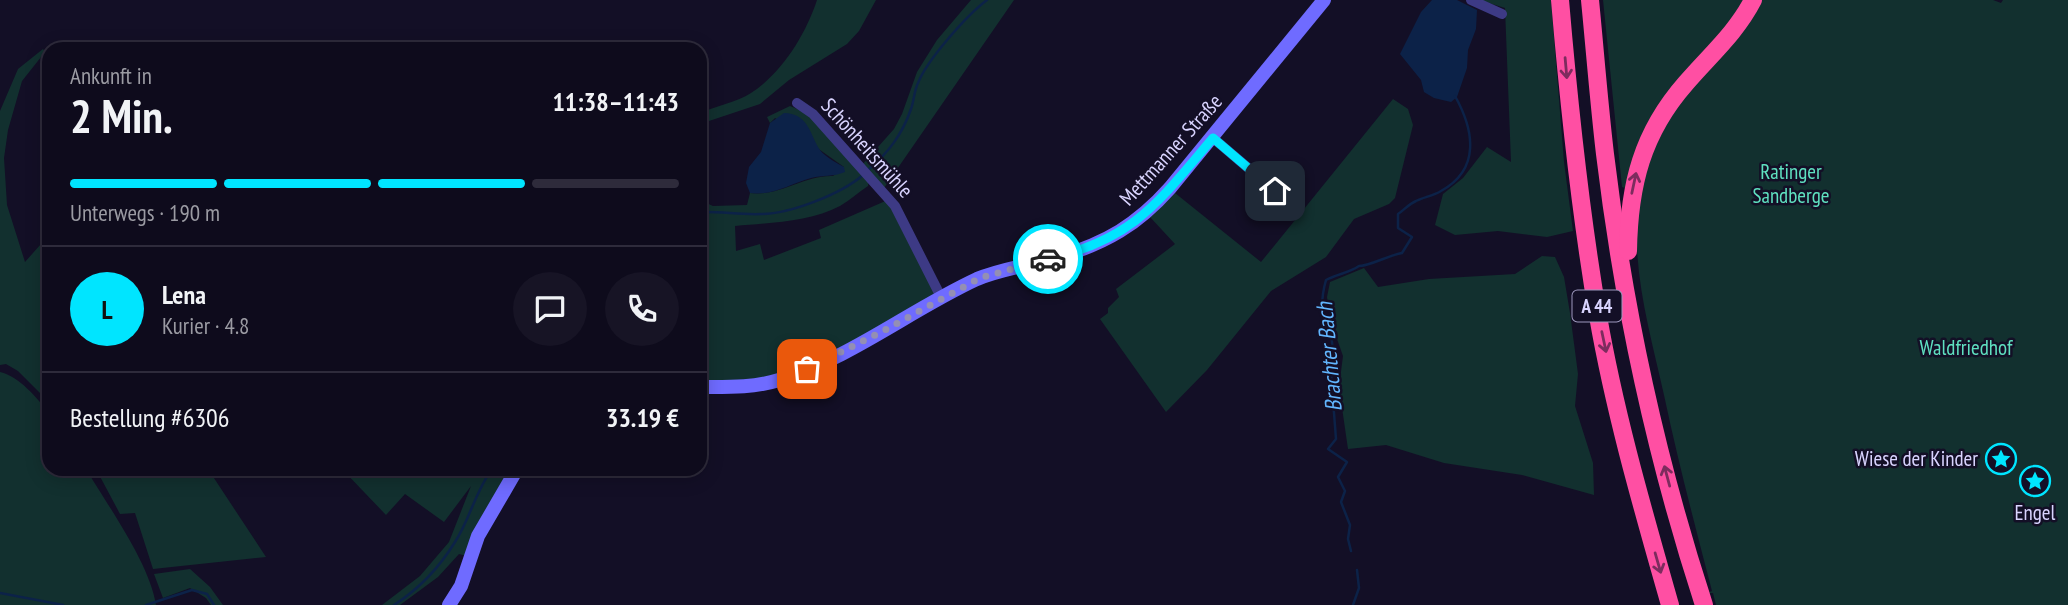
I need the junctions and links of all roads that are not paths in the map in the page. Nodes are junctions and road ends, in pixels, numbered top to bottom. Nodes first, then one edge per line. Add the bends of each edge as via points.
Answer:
1 (1324, 0) edge
2 (1471, 0) edge
3 (1560, 0) edge
4 (1590, 0) edge
5 (1753, 0) edge
6 (1502, 14) dead end
7 (797, 103) dead end
8 (1213, 138) junction
9 (1275, 191) dead end
10 (941, 297) junction
11 (1628, 300) junction
12 (707, 387) edge
13 (513, 476) edge
14 (449, 605) edge
15 (1670, 605) edge
16 (1704, 605) edge

1 - 8 main road, Mettmanner Straße
2 - 6 street
3 -> 15 highway, A 44 via 1573,152 1599,318 1631,465
4 - 11 highway, A 44 via 1605,154
11 -> 5 highway via 1629,217 1633,182 1644,149 1669,104 1734,30
7 - 10 street, Schönheitsmühle via 871,176 906,223
8 - 9 street
8 - 10 main road, Mettmanner Straße via 1155,205 1123,231 1059,257 980,278
10 - 12 main road, Mettmanner Straße via 852,348 780,380
16 -> 11 highway, A 44 via 1661,452
13 - 14 main road via 478,536 461,586

